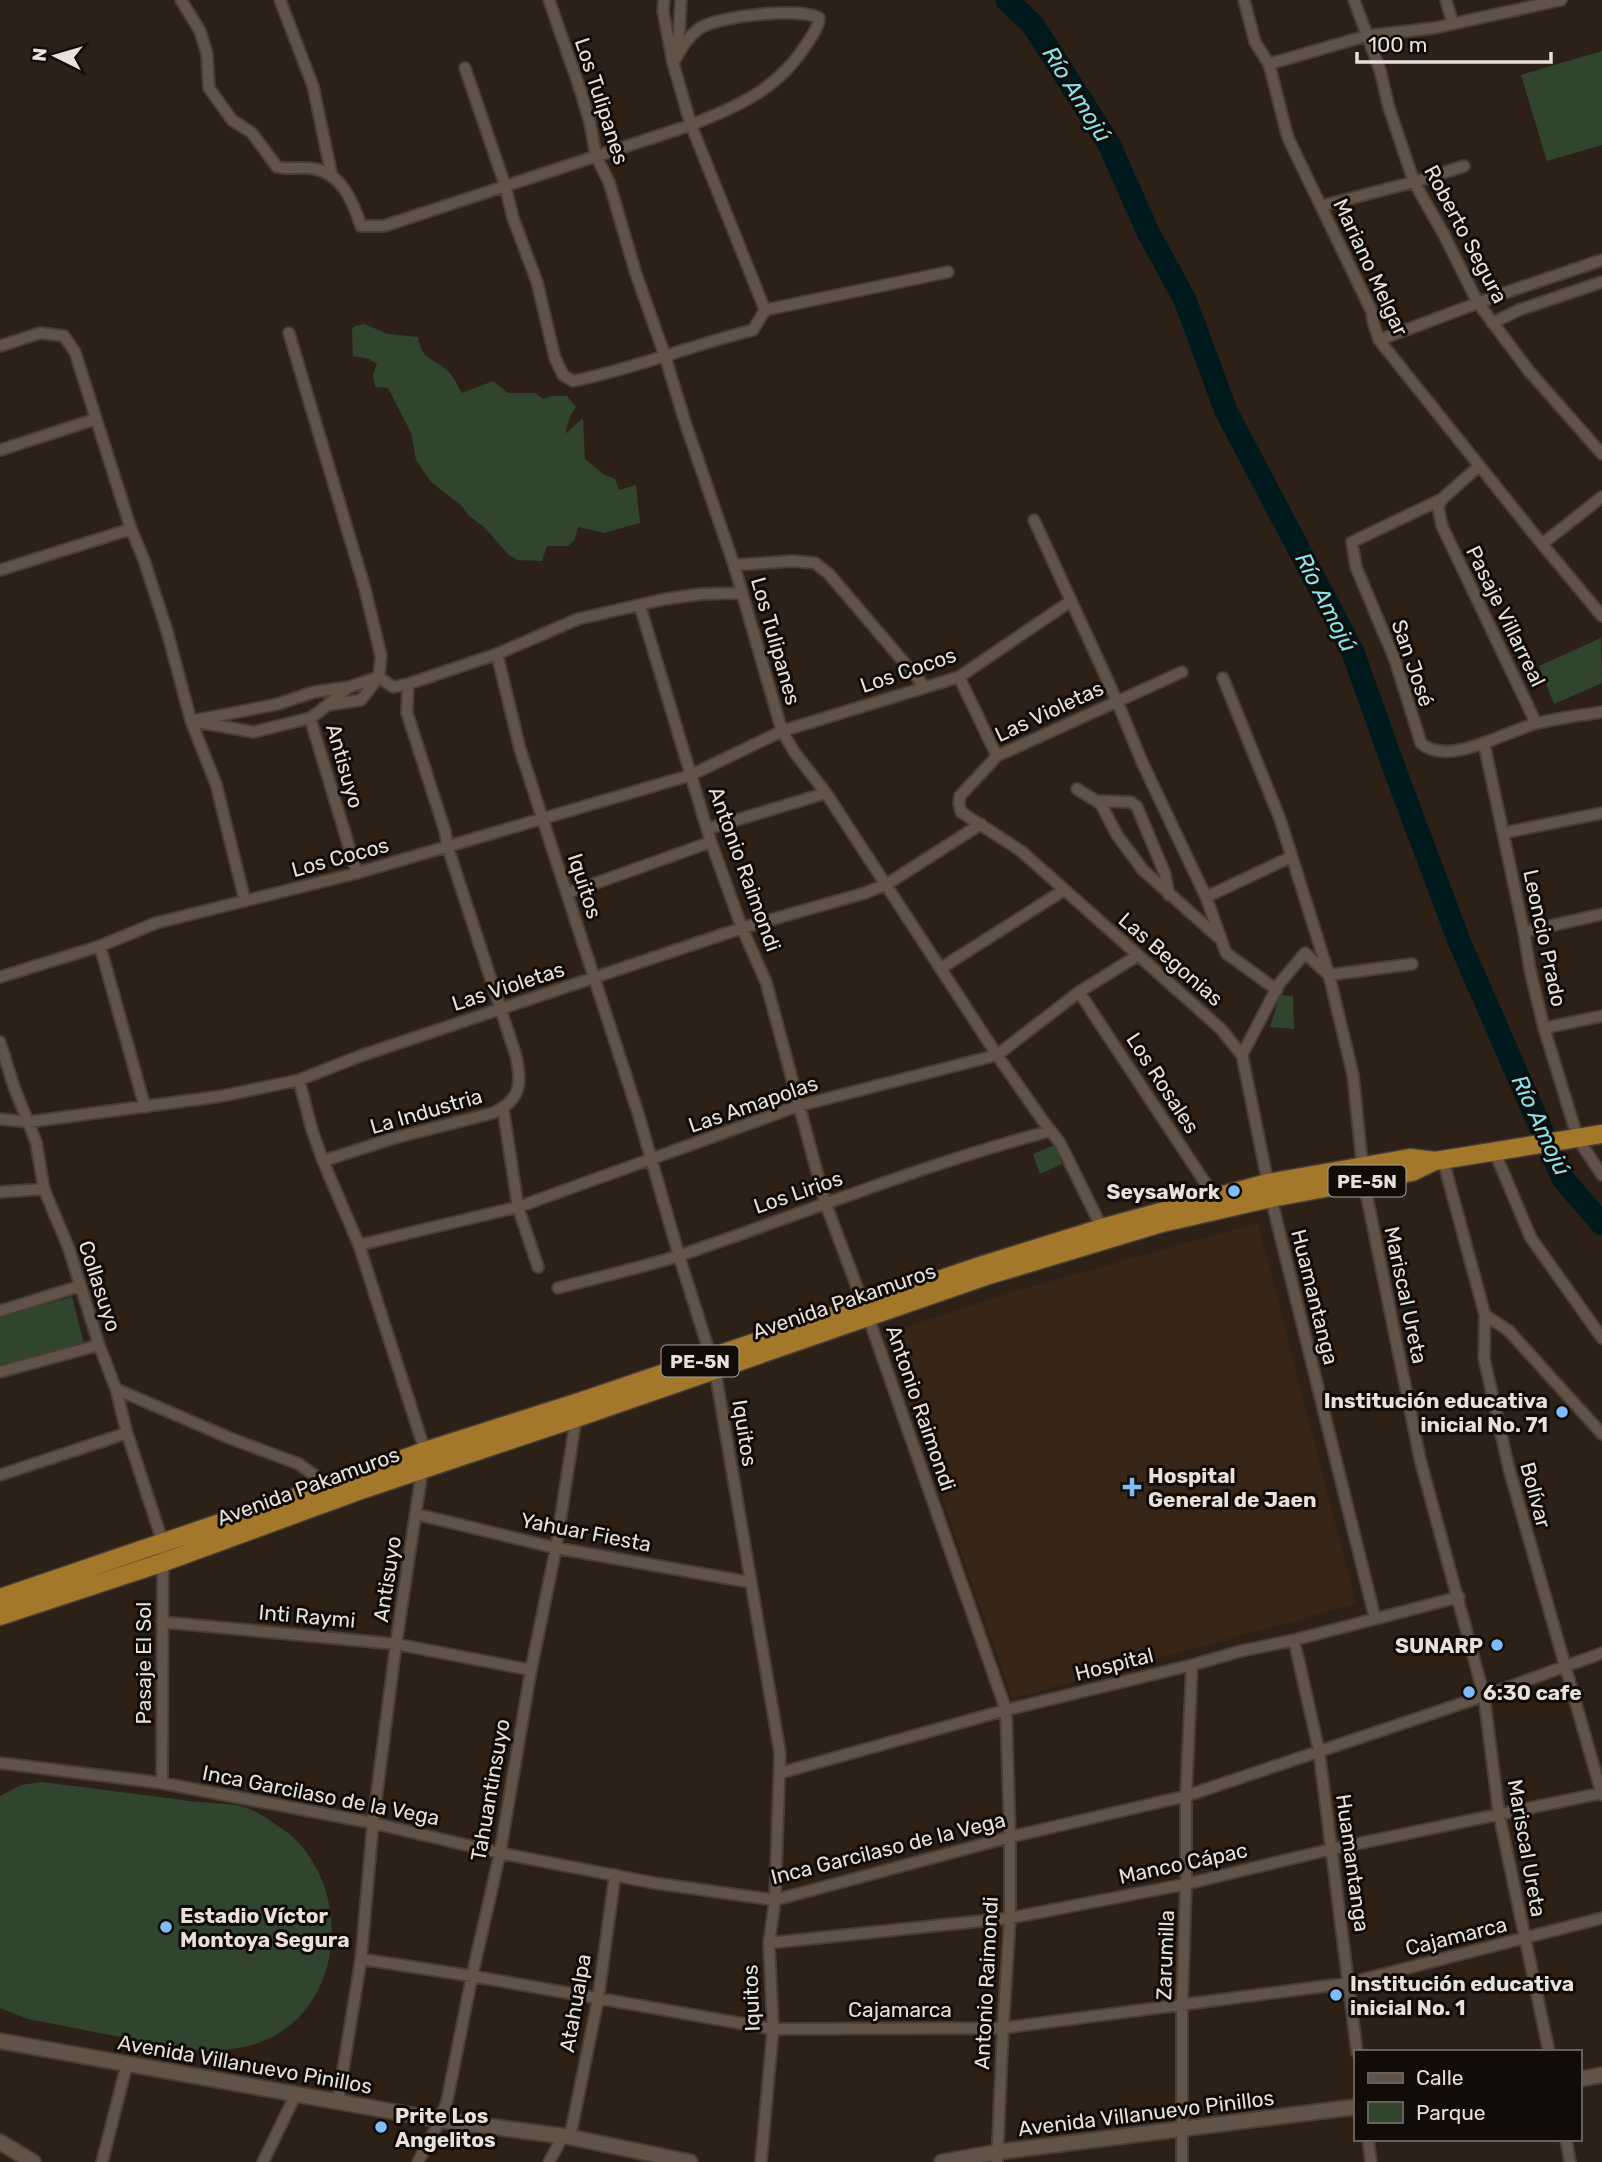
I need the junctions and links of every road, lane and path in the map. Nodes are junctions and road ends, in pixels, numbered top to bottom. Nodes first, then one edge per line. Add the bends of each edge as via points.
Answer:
1 (181, 0) edge
2 (280, 0) edge
3 (549, 0) edge
4 (664, 0) edge
5 (681, 0) edge
6 (1244, 0) edge
7 (1354, 0) edge
8 (1446, 0) edge
9 (1561, 0) edge
10 (1453, 24) junction
11 (1366, 36) junction
12 (673, 63) junction
13 (1269, 64) junction
14 (465, 68) dead end
15 (691, 125) junction
16 (596, 156) junction
17 (1464, 166) dead end
18 (332, 177) junction
19 (1414, 182) junction
20 (505, 185) junction
21 (1321, 206) junction
22 (1602, 260) edge
23 (948, 272) dead end
24 (1602, 282) edge
25 (1478, 303) junction
26 (765, 310) junction
27 (1492, 323) junction
28 (289, 333) dead end
29 (1379, 340) junction
30 (0, 345) edge
31 (665, 356) junction
32 (96, 419) junction
33 (0, 450) edge
34 (1602, 454) edge
35 (1479, 466) junction
36 (1602, 497) edge
37 (1442, 499) junction
38 (1034, 520) dead end
39 (131, 529) junction
40 (1542, 544) junction
41 (734, 565) junction
42 (0, 570) edge
43 (742, 593) junction
44 (1071, 601) junction
45 (640, 606) junction
46 (1602, 616) edge
47 (497, 654) junction
48 (1182, 672) dead end
49 (379, 677) junction
50 (959, 677) junction
51 (1223, 678) dead end
52 (408, 684) junction
53 (349, 687) junction
54 (925, 687) junction
55 (1117, 701) junction
56 (328, 705) junction
57 (1602, 712) edge
58 (310, 718) junction
59 (191, 721) junction
60 (1536, 723) junction
61 (782, 731) junction
62 (1484, 743) junction
63 (997, 756) junction
64 (691, 775) junction
65 (1077, 789) dead end
66 (827, 793) junction
67 (1097, 801) junction
68 (961, 812) joint
69 (1602, 813) edge
70 (542, 819) junction
71 (981, 824) junction
72 (707, 829) junction
73 (1503, 833) junction
74 (711, 842) junction
75 (448, 848) junction
76 (1291, 857) junction
77 (357, 873) junction
78 (887, 884) junction
79 (1064, 890) junction
80 (568, 893) junction
81 (1169, 895) junction
82 (1206, 897) junction
83 (245, 901) junction
84 (1602, 914) edge
85 (742, 928) junction
86 (1524, 932) junction
87 (1220, 939) junction
88 (100, 946) junction
89 (1137, 956) junction
90 (1412, 964) dead end
91 (941, 968) junction
92 (1329, 975) junction
93 (0, 977) edge
94 (594, 978) junction
95 (1278, 990) junction
96 (1079, 992) junction
97 (501, 1009) junction
98 (1602, 1016) edge
99 (1544, 1028) junction
100 (0, 1042) edge
101 (997, 1055) junction
102 (1242, 1055) junction
103 (299, 1080) junction
104 (798, 1106) junction
105 (145, 1107) junction
106 (503, 1108) junction
107 (0, 1119) edge
108 (28, 1122) junction
109 (1050, 1131) junction
110 (1602, 1135) edge
111 (1571, 1140) junction
112 (1501, 1151) junction
113 (652, 1159) junction
114 (323, 1161) junction
115 (1439, 1161) junction
116 (1363, 1174) junction
117 (1602, 1175) edge
118 (44, 1189) junction
119 (1269, 1190) junction
120 (0, 1192) edge
121 (1214, 1196) junction
122 (825, 1202) junction
123 (517, 1207) junction
124 (1102, 1228) junction
125 (359, 1245) junction
126 (679, 1256) junction
127 (538, 1267) dead end
128 (80, 1286) junction
129 (558, 1288) dead end
130 (866, 1310) junction
131 (0, 1311) edge
132 (1485, 1315) junction
133 (1602, 1338) edge
134 (99, 1345) junction
135 (713, 1364) junction
136 (0, 1372) edge
137 (116, 1389) junction
138 (576, 1418) junction
139 (127, 1433) junction
140 (1602, 1434) edge
141 (424, 1460) junction
142 (0, 1475) edge
143 (329, 1486) junction
144 (416, 1514) junction
145 (163, 1543) junction
146 (556, 1548) junction
147 (164, 1562) junction
148 (749, 1582) junction
149 (1459, 1597) junction
150 (0, 1598) edge
151 (0, 1616) edge
152 (1375, 1618) junction
153 (162, 1622) junction
154 (1294, 1640) junction
155 (396, 1644) junction
156 (1602, 1653) edge
157 (1566, 1664) junction
158 (1192, 1665) junction
159 (531, 1670) junction
160 (1484, 1696) junction
161 (1006, 1710) junction
162 (1319, 1751) junction
163 (0, 1763) edge
164 (780, 1773) junction
165 (162, 1783) junction
166 (1602, 1794) edge
167 (1186, 1796) junction
168 (1499, 1814) junction
169 (373, 1823) junction
170 (1010, 1837) junction
171 (1332, 1849) junction
172 (500, 1853) junction
173 (615, 1875) junction
174 (1186, 1884) junction
175 (775, 1900) junction
176 (1010, 1917) junction
177 (1602, 1918) edge
178 (1524, 1938) junction
179 (768, 1943) junction
180 (361, 1959) junction
181 (472, 1976) junction
182 (1349, 1983) junction
183 (598, 1999) junction
184 (1182, 2004) junction
185 (1003, 2028) junction
186 (773, 2029) junction
187 (0, 2041) edge
188 (1357, 2050) edge
189 (1549, 2050) edge
190 (127, 2064) junction
191 (1602, 2075) edge
192 (1581, 2079) edge
193 (295, 2096) junction
194 (338, 2101) junction
195 (1354, 2107) edge
196 (440, 2120) junction
197 (1182, 2130) junction
198 (566, 2137) junction
199 (1368, 2141) edge
200 (1566, 2141) edge
201 (0, 2142) edge
202 (998, 2157) edge
203 (33, 2162) edge
204 (102, 2162) edge
205 (262, 2162) edge
206 (418, 2162) edge
207 (549, 2162) edge
208 (691, 2162) edge
209 (761, 2162) edge
210 (942, 2162) edge
211 (1182, 2162) edge
212 (1371, 2162) edge
213 (1570, 2162) edge

1 - 18 street via 200,31 209,88 232,120 252,133 277,167 316,169
2 - 18 street via 313,86
3 - 16 street, Los Tulipanes via 581,92
4 - 12 street
5 - 12 street
6 - 13 street, Mariano Melgar via 1255,42
7 - 11 street, Roberto Segura
8 - 10 street
9 - 10 street
10 - 11 street
11 - 13 street
11 - 19 street, Roberto Segura
12 - 15 street
12 - 15 street via 687,39 702,26 785,13 819,18 795,63 769,87
13 - 21 street, Mariano Melgar via 1288,138
14 - 20 street
15 - 16 street
15 - 26 street
16 - 20 street
16 - 31 street, Los Tulipanes
17 - 19 street
18 - 20 street via 355,207 361,226 384,226
19 - 21 street
19 - 25 street, Roberto Segura
20 - 31 street via 563,375 573,381
21 - 29 street, Mariano Melgar via 1372,312
22 - 25 street
23 - 26 street
24 - 27 street
25 - 27 street, Roberto Segura
25 - 29 street
26 - 31 street via 753,330
27 - 34 street, Roberto Segura
28 - 49 street via 375,626 381,656
29 - 35 street, Mariano Melgar
30 - 32 street via 40,333 64,336 75,352
31 - 41 street, Los Tulipanes
32 - 33 street
32 - 39 street
35 - 37 street
35 - 40 street, Mariano Melgar
36 - 40 street
37 - 60 street, Pasaje Villarreal via 1438,507 1442,526
37 - 62 street, San José via 1352,542 1356,567 1395,660 1421,744 1428,750 1449,752
38 - 44 street
39 - 42 street
39 - 59 street via 167,631
40 - 46 street, Mariano Melgar
41 - 43 street, Los Tulipanes
41 - 54 street via 815,564 829,574
43 - 45 street via 701,594
43 - 61 street, Los Tulipanes
44 - 50 street, Los Cocos
44 - 55 street
45 - 47 street via 578,619
45 - 64 street, Antonio Raimondi
47 - 52 street
47 - 70 street, Iquitos
48 - 55 street, Las Violetas
49 - 52 street via 393,687
49 - 53 street
49 - 56 street via 360,700
50 - 54 street, Los Cocos
50 - 63 street
51 - 76 street, Mariscal Ureta
52 - 75 street via 407,713
53 - 56 street, Antisuyo
53 - 59 street
54 - 61 street, Los Cocos
55 - 63 street, Las Violetas
55 - 82 street
56 - 58 street, Antisuyo
57 - 60 street
58 - 59 street via 254,732
58 - 77 street, Antisuyo
59 - 83 street via 216,784
60 - 62 street
61 - 64 street, Los Cocos
61 - 66 street, Los Tulipanes
62 - 73 street, Leoncio Prado
63 - 68 street, Las Violetas via 960,796
64 - 70 street, Los Cocos
64 - 72 street, Antonio Raimondi
65 - 67 street
66 - 72 street
66 - 78 street, Los Tulipanes
67 - 81 street via 1143,870
67 - 81 street via 1131,802 1137,807 1161,862
68 - 71 street, Las Begonias
69 - 73 street
70 - 75 street, Los Cocos
70 - 80 street, Iquitos
71 - 78 street, Las Violetas
71 - 79 street, Las Begonias via 1021,851
72 - 74 street, Antonio Raimondi
73 - 86 street, Leoncio Prado
74 - 80 street
74 - 85 street, Antonio Raimondi
75 - 77 street, Los Cocos
75 - 97 street
76 - 82 street
76 - 92 street, Mariscal Ureta
77 - 83 street, Los Cocos
78 - 85 street, Las Violetas
78 - 91 street, Los Tulipanes
79 - 89 street, Las Begonias
79 - 91 street
80 - 94 street, Iquitos
81 - 87 street
82 - 87 street
83 - 88 street, Los Cocos via 156,923
84 - 86 street
85 - 94 street, Las Violetas
85 - 104 street, Antonio Raimondi via 766,982
86 - 99 street, Leoncio Prado
87 - 95 street via 1226,953
88 - 93 street, Los Cocos
88 - 105 street
89 - 96 street, Las Amapolas
89 - 102 street, Las Begonias via 1221,1029
90 - 92 street
91 - 101 street, Los Tulipanes
92 - 95 street via 1305,953
92 - 116 street, Mariscal Ureta via 1353,1075
94 - 97 street, Las Violetas
94 - 113 street, Iquitos
95 - 102 street
96 - 101 street, Las Amapolas
96 - 121 street, Los Rosales
97 - 103 street, Las Violetas
97 - 106 street, La Industria via 520,1076 516,1095
98 - 99 street
99 - 111 street, Leoncio Prado
100 - 108 street, Collasuyo
101 - 104 street, Las Amapolas
101 - 109 street, Los Tulipanes
102 - 119 street, Las Begonias
103 - 105 street, Las Violetas
103 - 114 street, Antisuyo
104 - 113 street, Las Amapolas
104 - 122 street, Antonio Raimondi
105 - 108 street, Las Violetas
106 - 114 street, La Industria
106 - 123 street
107 - 108 street, Las Violetas
108 - 118 street, Collasuyo
109 - 122 street, Los Lirios
109 - 124 street, Los Tulipanes
110 - 111 highway, PE-5N
111 - 112 highway, Avenida Pakamuros / PE-5N
111 - 117 street, Leoncio Prado
112 - 115 highway, Avenida Pakamuros / PE-5N
112 - 133 street via 1531,1238
113 - 123 street, Las Amapolas
113 - 126 street, Iquitos
114 - 125 street, Antisuyo
115 - 116 highway, Avenida Pakamuros / PE-5N via 1410,1158
115 - 132 street, Bolívar
116 - 119 highway, Avenida Pakamuros / PE-5N
116 - 149 street, Mariscal Ureta via 1420,1459
118 - 120 street
118 - 128 street, Collasuyo
119 - 121 highway, Avenida Pakamuros / PE-5N
119 - 130 highway, Avenida Pakamuros / PE-5N
119 - 152 street, Huamantanga
121 - 124 highway, Avenida Pakamuros / PE-5N
122 - 126 street, Los Lirios
122 - 130 street, Antonio Raimondi
123 - 125 street, Las Amapolas
123 - 127 street
124 - 130 highway, Avenida Pakamuros / PE-5N
125 - 141 street, Antisuyo
126 - 129 street, Los Lirios
126 - 135 street, Iquitos
128 - 131 street
128 - 134 street, Collasuyo
130 - 135 highway, Avenida Pakamuros / PE-5N
130 - 161 street, Antonio Raimondi
132 - 140 street via 1509,1331
132 - 157 street, Bolívar via 1484,1358 1509,1469
134 - 136 street
134 - 137 street, Collasuyo
135 - 138 highway, Avenida Pakamuros / PE-5N
135 - 141 highway, Avenida Pakamuros / PE-5N
135 - 148 street, Iquitos
137 - 139 street, Collasuyo
137 - 143 street via 299,1464
138 - 141 highway, Avenida Pakamuros / PE-5N
138 - 146 street, Tahuantinsuyo
139 - 142 street
139 - 145 street, Collasuyo
141 - 143 highway, Avenida Pakamuros / PE-5N
141 - 144 street, Antisuyo
141 - 147 highway, Avenida Pakamuros / PE-5N
143 - 145 highway, Avenida Pakamuros / PE-5N
144 - 146 street, Yahuar Fiesta
144 - 155 street, Antisuyo
145 - 147 street, Pasaje El Sol
145 - 150 highway, Avenida Pakamuros / PE-5N
146 - 148 street, Yahuar Fiesta
146 - 159 street, Tahuantinsuyo
147 - 151 highway, Avenida Pakamuros / PE-5N
147 - 153 street, Pasaje El Sol
148 - 164 street, Iquitos
149 - 152 street, Hospital
149 - 160 street, Mariscal Ureta
152 - 154 street, Hospital
153 - 155 street, Inti Raymi
153 - 165 street, Pasaje El Sol
154 - 158 street, Hospital
154 - 162 street, Huamantanga
155 - 159 street, Inti Raymi
155 - 169 street, Antisuyo
156 - 157 street, Inca Garcilaso de la Vega
157 - 160 street, Inca Garcilaso de la Vega
157 - 166 street, Bolívar
158 - 161 street, Hospital
158 - 167 street, Zarumilla
159 - 172 street, Tahuantinsuyo
160 - 162 street, Inca Garcilaso de la Vega
160 - 168 street, Mariscal Ureta
161 - 164 street, Hospital
161 - 170 street, Antonio Raimondi
162 - 167 street, Inca Garcilaso de la Vega
162 - 171 street, Huamantanga
163 - 165 street, Inca Garcilaso de la Vega
164 - 175 street, Iquitos
165 - 169 street, Inca Garcilaso de la Vega
166 - 168 street, Manco Cápac
167 - 170 street, Inca Garcilaso de la Vega
167 - 174 street, Zarumilla
168 - 171 street, Manco Cápac
168 - 178 street, Mariscal Ureta
169 - 172 street, Inca Garcilaso de la Vega
169 - 180 street, Antisuyo
170 - 175 street, Inca Garcilaso de la Vega
170 - 176 street, Antonio Raimondi
171 - 174 street, Manco Cápac
171 - 182 street, Huamantanga
172 - 173 street, Inca Garcilaso de la Vega
172 - 181 street, Tahuantinsuyo
173 - 175 street, Inca Garcilaso de la Vega
173 - 183 street, Atahualpa
174 - 176 street, Manco Cápac
174 - 184 street, Zarumilla
175 - 179 street, Iquitos
176 - 179 street, Manco Cápac
176 - 185 street, Antonio Raimondi
177 - 178 street, Cajamarca
178 - 182 street, Cajamarca
178 - 189 street, Mariscal Ureta
179 - 186 street, Iquitos
180 - 181 street, Cajamarca
180 - 194 street, Antisuyo
181 - 183 street, Cajamarca
181 - 196 street, Tahuantinsuyo
182 - 184 street, Cajamarca
182 - 188 street, Huamantanga
183 - 186 street, Cajamarca
183 - 198 street, Atahualpa
184 - 185 street, Cajamarca
184 - 197 street, Zarumilla
185 - 186 street, Cajamarca
185 - 202 street, Antonio Raimondi
186 - 209 street, Iquitos
187 - 190 street, Avenida Villanuevo Pinillos
190 - 193 street, Avenida Villanuevo Pinillos
190 - 204 street
191 - 192 street
193 - 194 street, Avenida Villanuevo Pinillos
193 - 205 street
194 - 196 street, Avenida Villanuevo Pinillos
195 - 197 street, Avenida Villanuevo Pinillos
196 - 198 street, Avenida Villanuevo Pinillos
196 - 206 street, Tahuantinsuyo
197 - 202 street, Avenida Villanuevo Pinillos
197 - 211 street, Zarumilla
198 - 207 street, Atahualpa
198 - 208 street, Avenida Villanuevo Pinillos
199 - 212 street
200 - 213 street
201 - 203 street
202 - 210 street, Avenida Villanuevo Pinillos

